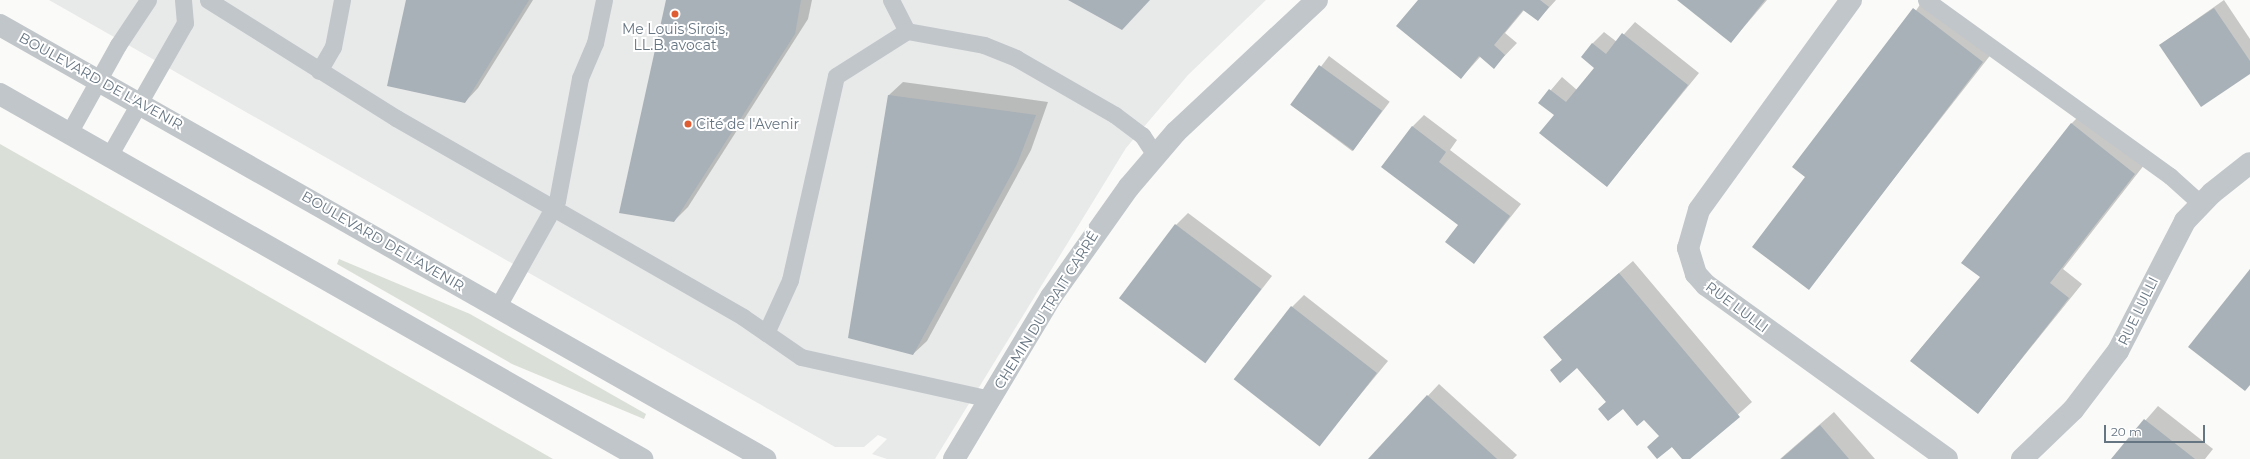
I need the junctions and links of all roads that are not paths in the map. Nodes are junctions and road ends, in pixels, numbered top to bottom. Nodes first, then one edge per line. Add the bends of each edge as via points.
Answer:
1 (148, 0) edge
2 (183, 0) edge
3 (208, 0) edge
4 (342, 0) edge
5 (604, 0) edge
6 (890, 0) edge
7 (1318, 0) edge
8 (1851, 0) edge
9 (1926, 0) edge
10 (0, 25) edge
11 (907, 31) junction
12 (319, 71) junction
13 (99, 80) junction
14 (0, 94) edge
15 (138, 102) junction
16 (69, 133) junction
17 (1155, 155) junction
18 (109, 156) junction
19 (2250, 162) edge
20 (2200, 204) junction
21 (553, 210) junction
22 (498, 306) junction
23 (766, 333) junction
24 (991, 399) junction
25 (642, 459) edge
26 (765, 459) edge
27 (954, 459) edge
28 (1947, 459) edge
29 (2022, 459) edge

1 - 13 lane
2 - 15 lane via 186,23
3 - 12 lane
4 - 12 lane via 333,47
5 - 21 lane via 594,43 580,78
6 - 11 lane
7 - 17 street, CHEMIN DU TRAIT CARRÉ
8 - 28 street, RUE LULLI via 1698,210 1688,248 1696,274 1706,285
9 - 20 lane via 2170,176
10 - 13 street, BOULEVARD DE L'AVENIR
11 - 17 lane via 984,45 1016,58 1115,115 1142,135
11 - 23 lane via 836,76 790,280
12 - 21 lane
13 - 15 street, BOULEVARD DE L'AVENIR
13 - 16 lane
14 - 16 street
15 - 18 lane
15 - 22 street, BOULEVARD DE L'AVENIR
16 - 18 street
17 - 24 street, CHEMIN DU TRAIT CARRÉ via 1078,256
18 - 25 street
19 - 20 street, RUE LULLI
20 - 29 street, RUE LULLI via 2175,237 2118,351 2073,410
21 - 22 lane
21 - 23 lane
22 - 26 street, BOULEVARD DE L'AVENIR
23 - 24 lane via 801,357
24 - 27 street, CHEMIN DU TRAIT CARRÉ

